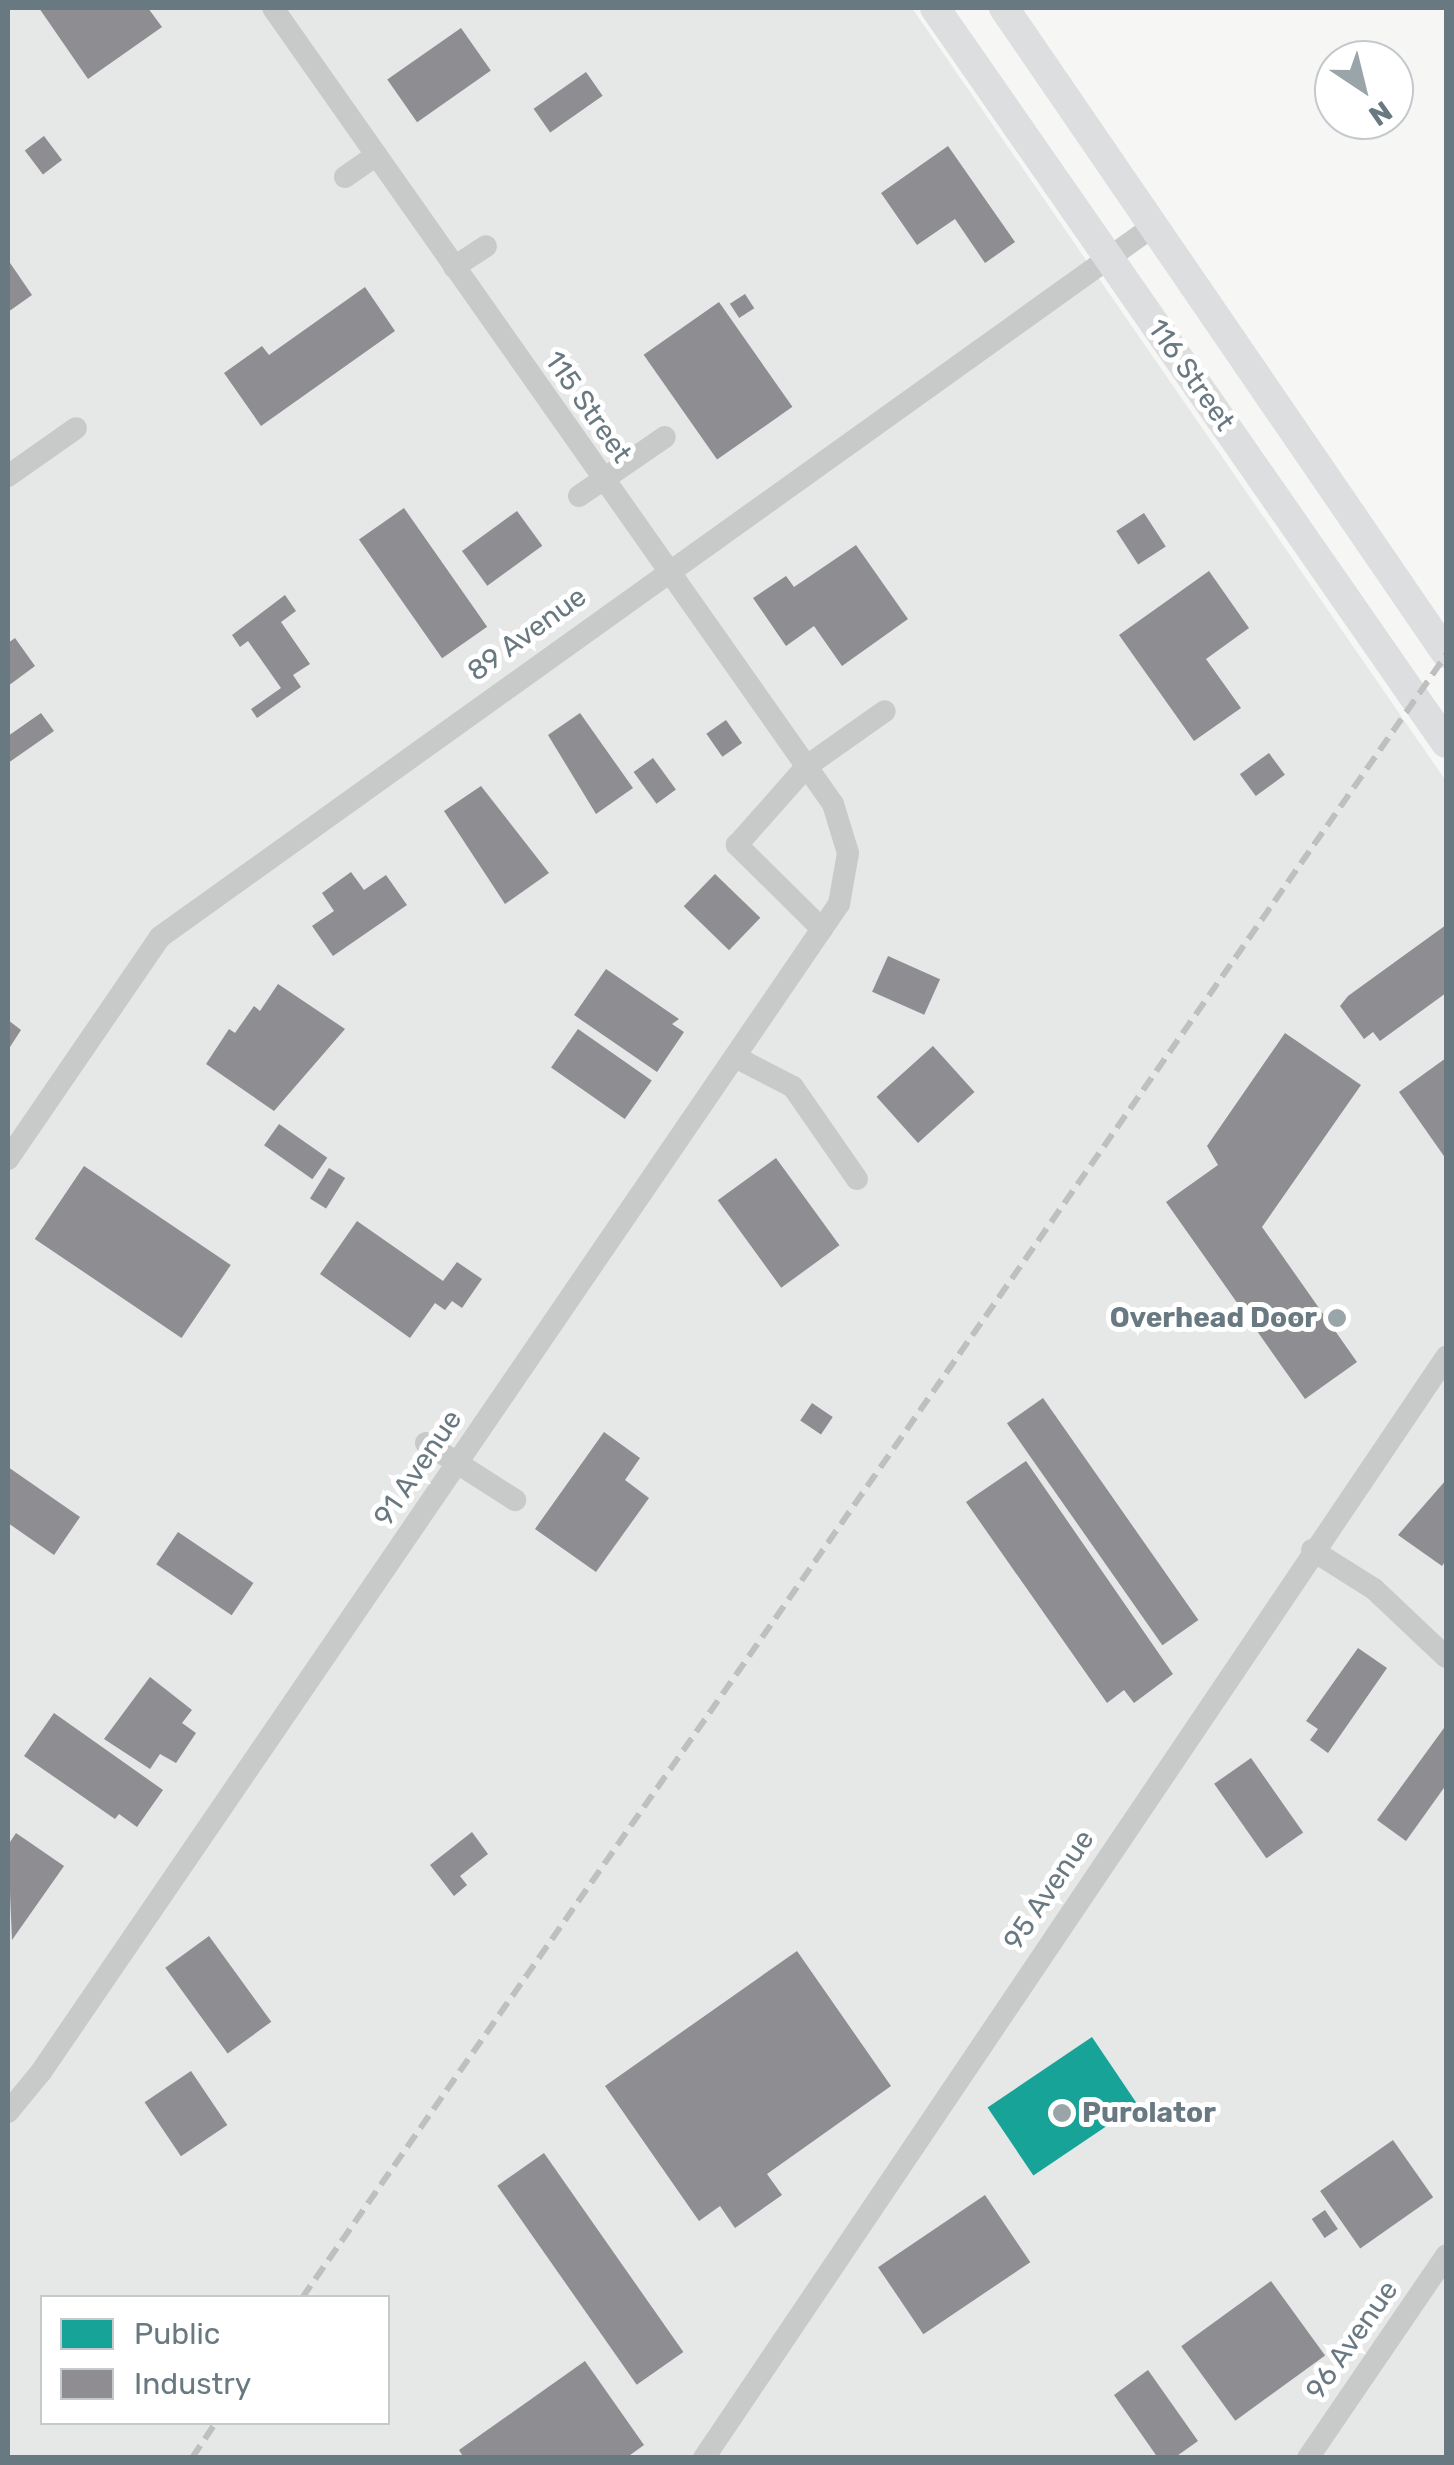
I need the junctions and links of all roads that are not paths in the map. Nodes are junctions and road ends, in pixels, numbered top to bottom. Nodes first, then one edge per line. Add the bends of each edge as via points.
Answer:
1 (273, 8) edge
2 (935, 8) edge
3 (1004, 8) edge
4 (376, 155) junction
5 (345, 177) dead end
6 (1152, 227) junction
7 (486, 246) dead end
8 (1109, 256) junction
9 (454, 268) junction
10 (76, 428) dead end
11 (665, 437) dead end
12 (8, 476) edge
13 (602, 480) junction
14 (579, 496) dead end
15 (667, 570) junction
16 (1446, 653) edge
17 (886, 711) dead end
18 (1446, 743) edge
19 (807, 766) junction
20 (845, 844) joint
21 (822, 929) junction
22 (735, 1057) junction
23 (8, 1159) edge
24 (857, 1179) dead end
25 (1446, 1357) edge
26 (426, 1443) dead end
27 (458, 1463) junction
28 (515, 1500) dead end
29 (1312, 1550) junction
30 (1446, 1657) edge
31 (8, 2112) edge
32 (1446, 2256) edge
33 (704, 2458) edge
34 (1308, 2458) edge

1 - 4 street, 115 Street
2 - 8 main road, 116 Street
3 - 6 main road, 116 Street
4 - 5 street
4 - 9 street, 115 Street
6 - 8 street, 89 Avenue
6 - 16 main road, 116 Street
7 - 9 street
8 - 15 street, 89 Avenue
8 - 18 main road, 116 Street
9 - 13 street, 115 Street
10 - 12 street
11 - 13 street
13 - 14 street
13 - 15 street, 115 Street
15 - 19 street, 115 Street
15 - 23 street, 89 Avenue via 160,937
17 - 19 street
19 - 20 street, 115 Street via 833,804
19 - 21 street via 737,845
20 - 21 street, 91 Avenue via 839,904
21 - 22 street, 91 Avenue
22 - 24 street via 793,1087
22 - 27 street, 91 Avenue
25 - 29 street, 95 Avenue
26 - 27 street
27 - 28 street
27 - 31 street, 91 Avenue
29 - 30 street via 1374,1589
29 - 33 street, 95 Avenue
32 - 34 street, 96 Avenue

